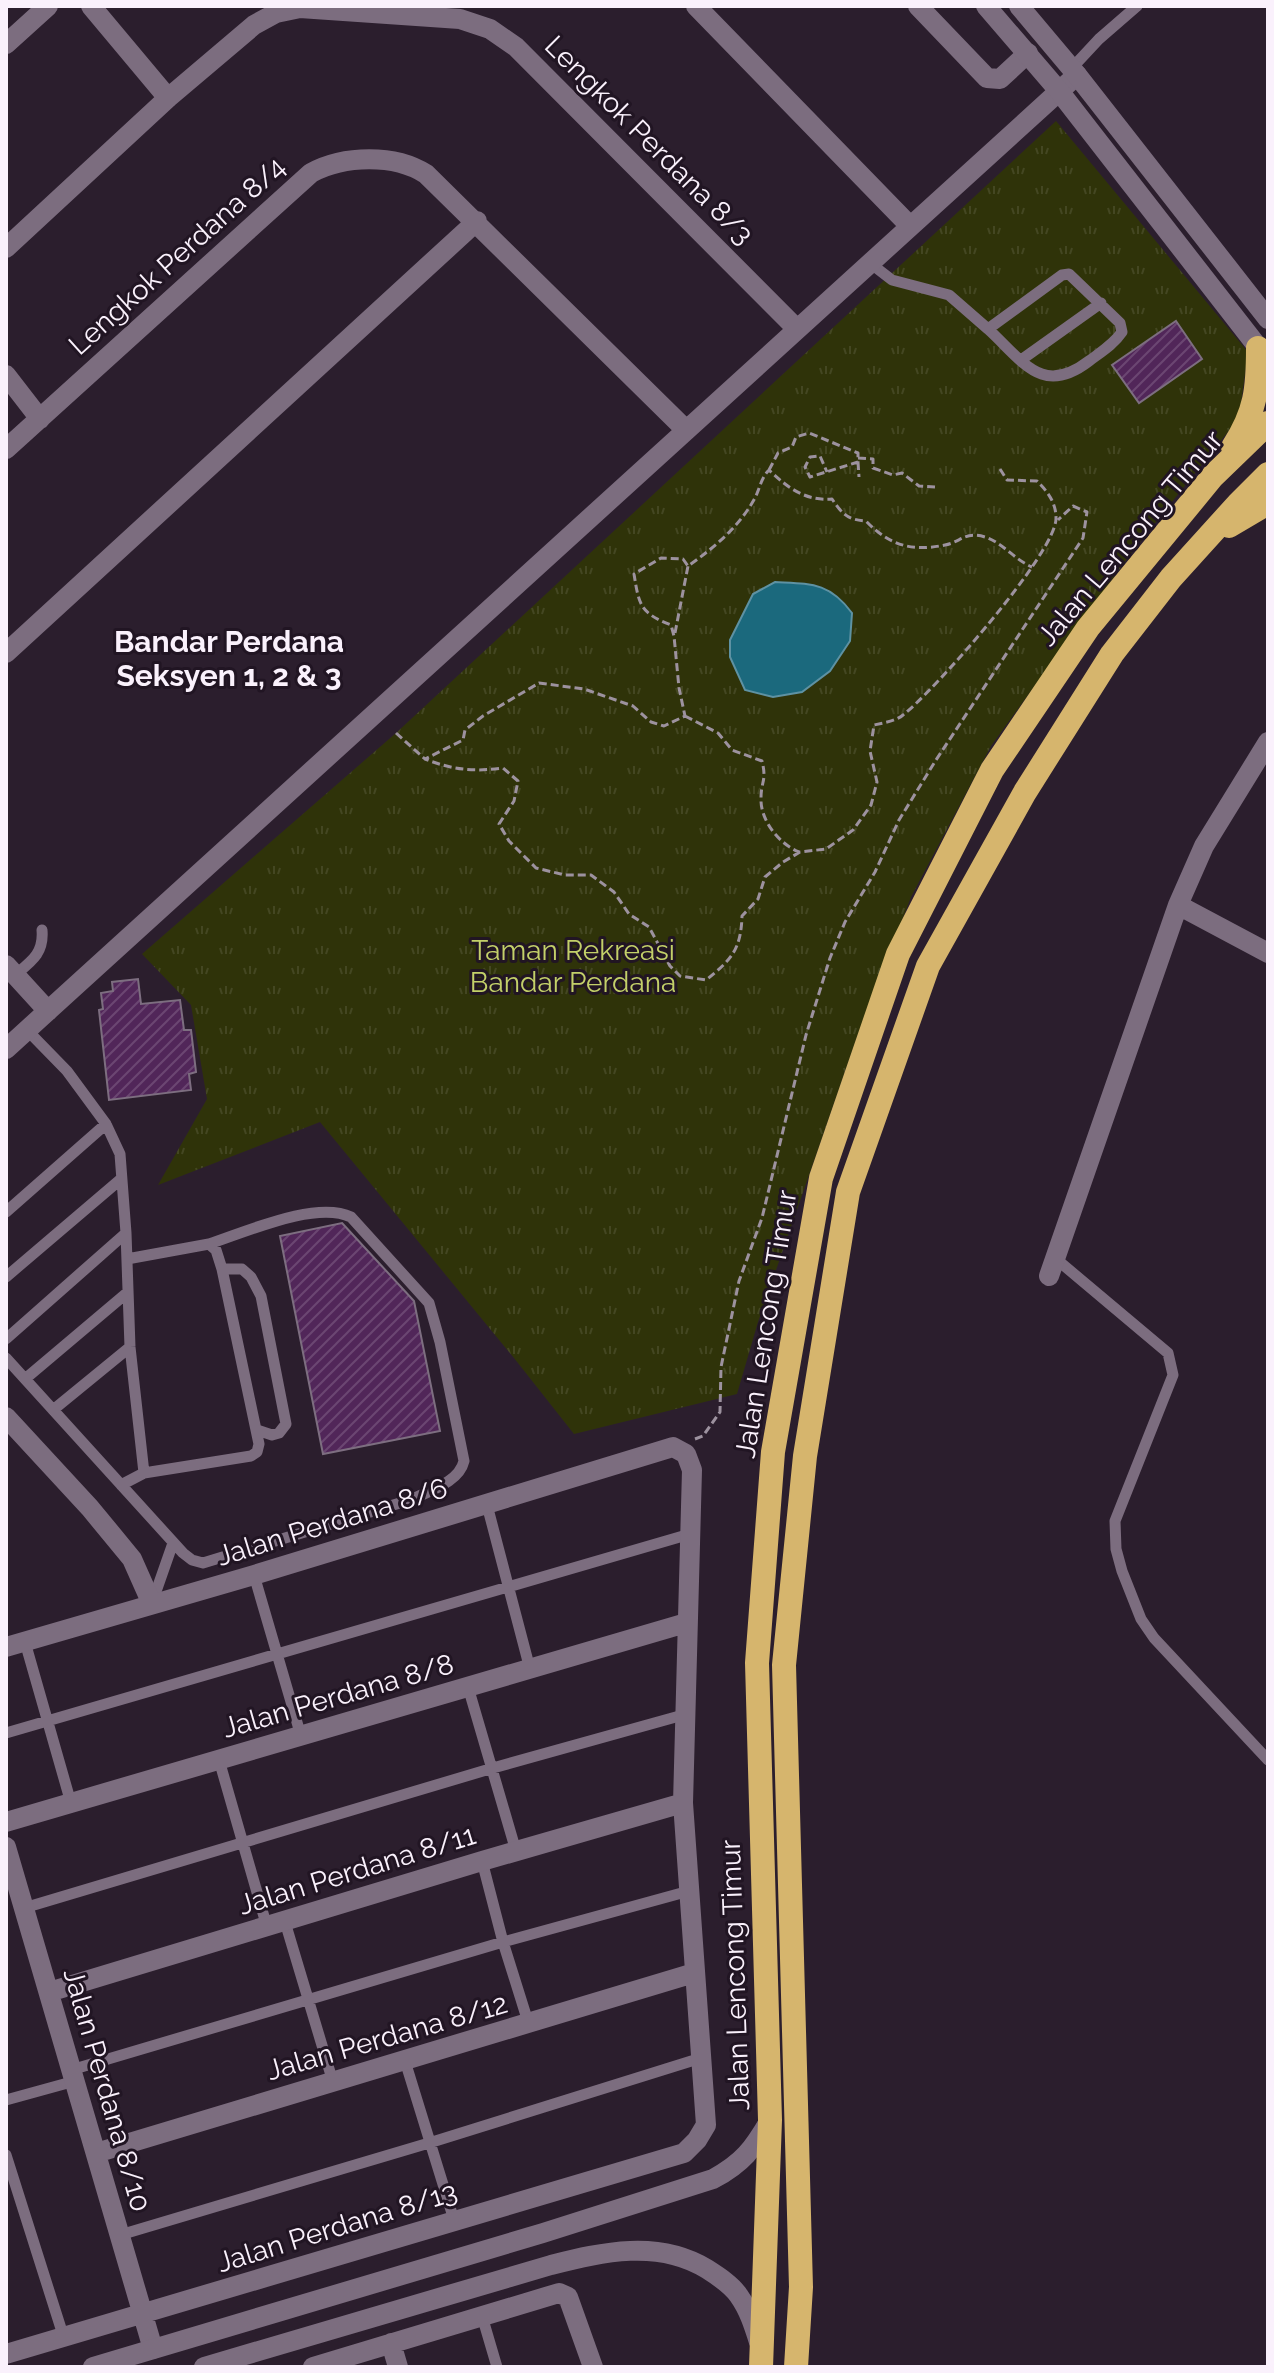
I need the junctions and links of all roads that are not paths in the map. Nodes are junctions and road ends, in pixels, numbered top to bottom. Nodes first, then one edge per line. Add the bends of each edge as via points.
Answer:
1 (48, 6) edge
2 (91, 6) edge
3 (696, 6) edge
4 (918, 6) edge
5 (986, 6) edge
6 (1019, 6) edge
7 (1137, 6) edge
8 (6, 44) edge
9 (1028, 53) junction
10 (1075, 71) junction
11 (1059, 91) junction
12 (168, 98) junction
13 (477, 221) junction
14 (910, 226) junction
15 (6, 248) edge
16 (870, 263) junction
17 (1101, 303) junction
18 (1268, 319) edge
19 (797, 329) junction
20 (988, 329) junction
21 (1263, 354) edge
22 (1021, 360) junction
23 (6, 375) edge
24 (40, 419) junction
25 (1268, 423) edge
26 (686, 430) junction
27 (6, 449) edge
28 (1268, 474) edge
29 (1213, 476) junction
30 (1268, 503) edge
31 (1171, 578) junction
32 (6, 653) edge
33 (1268, 742) edge
34 (1178, 905) junction
35 (42, 930) dead end
36 (1268, 953) edge
37 (11, 970) edge
38 (48, 1011) junction
39 (27, 1030) junction
40 (6, 1049) edge
41 (106, 1124) junction
42 (121, 1179) junction
43 (6, 1212) edge
44 (126, 1233) junction
45 (209, 1244) junction
46 (127, 1259) junction
47 (1052, 1267) joint
48 (222, 1269) junction
49 (6, 1277) edge
50 (128, 1292) junction
51 (6, 1339) edge
52 (130, 1347) junction
53 (6, 1358) edge
54 (25, 1379) junction
55 (53, 1410) junction
56 (6, 1417) edge
57 (257, 1430) junction
58 (144, 1473) junction
59 (121, 1485) junction
60 (487, 1505) junction
61 (690, 1534) junction
62 (173, 1543) junction
63 (254, 1575) junction
64 (509, 1585) junction
65 (152, 1604) junction
66 (686, 1623) junction
67 (16, 1645) edge
68 (277, 1654) junction
69 (530, 1669) junction
70 (468, 1687) junction
71 (683, 1715) junction
72 (48, 1721) junction
73 (6, 1733) edge
74 (301, 1736) junction
75 (219, 1760) junction
76 (1268, 1760) edge
77 (493, 1768) junction
78 (71, 1803) junction
79 (683, 1803) junction
80 (6, 1822) edge
81 (241, 1844) junction
82 (6, 1847) edge
83 (516, 1851) junction
84 (482, 1861) junction
85 (689, 1891) junction
86 (24, 1908) junction
87 (276, 1924) junction
88 (503, 1942) junction
89 (694, 1973) junction
90 (49, 1992) junction
91 (308, 2001) junction
92 (529, 2025) junction
93 (701, 2058) junction
94 (405, 2061) junction
95 (73, 2075) junction
96 (333, 2082) junction
97 (6, 2100) edge
98 (770, 2120) junction
99 (429, 2143) junction
100 (96, 2153) junction
101 (6, 2155) edge
102 (454, 2220) junction
103 (543, 2233) junction
104 (120, 2235) junction
105 (551, 2265) junction
106 (143, 2315) junction
107 (482, 2316) junction
108 (64, 2338) junction
109 (391, 2343) junction
110 (153, 2349) junction
111 (6, 2354) edge
112 (761, 2358) edge
113 (93, 2367) edge
114 (204, 2367) edge
115 (313, 2367) edge
116 (398, 2367) edge
117 (497, 2367) edge
118 (593, 2367) edge
119 (796, 2367) edge

1 - 8 street
2 - 12 street
3 - 14 street
4 - 9 street via 987,78 1000,79
5 - 9 street
6 - 10 street
7 - 10 lane via 1099,39
9 - 11 street
10 - 11 street
10 - 18 street
11 - 14 street
11 - 21 street
12 - 15 street, Lengkok Perdana 8/3
12 - 19 street, Lengkok Perdana 8/3 via 254,25 276,13 300,8 460,19 490,29 516,47
13 - 24 street, Lengkok Perdana 8/4 via 413,166 343,161 326,165
13 - 26 street, Lengkok Perdana 8/4
13 - 32 street
14 - 16 street
16 - 19 street
16 - 20 lane via 892,280 949,295
17 - 20 lane via 1069,274 1062,275
17 - 22 lane
17 - 22 lane via 1122,332 1078,370 1063,378 1050,377
19 - 26 street
20 - 22 lane
21 - 29 highway via 1245,429
23 - 24 street
24 - 27 street, Lengkok Perdana 8/4
25 - 29 highway, Jalan Lencong Timur
26 - 38 street
28 - 31 highway, Jalan Lencong Timur
29 - 98 highway, Jalan Lencong Timur via 1088,628 992,770 898,954 821,1178 773,1452 757,1663
30 - 31 highway via 1228,526
31 - 119 highway, Jalan Lencong Timur via 1112,654 1025,792 928,966 848,1192 805,1456 784,1665 801,2287
33 - 34 street via 1204,846
34 - 36 street
34 - 47 street
35 - 37 lane via 36,958
37 - 38 street
38 - 39 street
39 - 40 street
39 - 41 lane via 67,1071
41 - 42 lane via 120,1154
41 - 43 lane
42 - 44 lane
42 - 49 lane
44 - 46 lane
44 - 51 lane
45 - 46 lane
45 - 48 lane
45 - 62 lane via 314,1211 351,1217 429,1303 464,1461 455,1476 413,1499 203,1563
46 - 50 lane
47 - 76 lane via 1168,1353 1173,1375 1115,1521 1116,1549 1141,1619 1154,1638
48 - 57 lane
48 - 57 lane via 242,1269 261,1296 286,1424 272,1435
50 - 52 lane
50 - 54 lane
52 - 55 lane
52 - 58 lane
53 - 54 lane
54 - 55 lane
55 - 59 lane
56 - 65 street via 132,1559
57 - 58 lane via 259,1444 251,1456
58 - 59 lane
59 - 62 lane
60 - 61 street, Jalan Perdana 8/6 via 673,1447 686,1454 692,1470
60 - 63 street, Jalan Perdana 8/6
60 - 64 lane
61 - 64 lane
61 - 66 street
62 - 65 lane
63 - 65 street, Jalan Perdana 8/6
63 - 68 lane
64 - 68 lane
64 - 69 lane
65 - 67 street, Jalan Perdana 8/6
66 - 69 street, Jalan Perdana 8/8
66 - 71 street
67 - 72 lane
68 - 72 lane
68 - 74 lane
69 - 70 street, Jalan Perdana 8/8
70 - 74 street, Jalan Perdana 8/8
70 - 77 lane
71 - 77 lane
71 - 79 street
72 - 73 lane
72 - 78 lane
74 - 75 street, Jalan Perdana 8/8
75 - 78 street, Jalan Perdana 8/8
75 - 81 lane
77 - 81 lane
77 - 83 lane
78 - 80 street, Jalan Perdana 8/8
79 - 83 street, Jalan Perdana 8/11
79 - 85 street
81 - 86 lane
81 - 87 lane
82 - 86 street, Jalan Perdana 8/10
83 - 84 street, Jalan Perdana 8/11
84 - 87 street, Jalan Perdana 8/11
84 - 88 lane
85 - 88 lane
85 - 89 street
86 - 90 street, Jalan Perdana 8/10
87 - 90 street, Jalan Perdana 8/11
87 - 91 lane
88 - 91 lane
88 - 92 lane
89 - 92 street, Jalan Perdana 8/12
89 - 93 street
90 - 95 street, Jalan Perdana 8/10
91 - 95 lane
91 - 96 lane
92 - 94 street, Jalan Perdana 8/12
93 - 99 lane
93 - 102 street, Jalan Perdana 8/13 via 706,2125 684,2153
94 - 96 street, Jalan Perdana 8/12
94 - 99 lane
95 - 97 lane
95 - 100 street, Jalan Perdana 8/10
96 - 100 street, Jalan Perdana 8/12
98 - 103 street via 743,2159 713,2179
98 - 112 highway, Jalan Lencong Timur
99 - 102 lane
99 - 104 lane
100 - 104 street, Jalan Perdana 8/10
101 - 108 lane
102 - 106 street, Jalan Perdana 8/13
103 - 105 street
103 - 110 street
104 - 106 street, Jalan Perdana 8/10
105 - 112 street via 627,2250 689,2258 738,2293
105 - 114 street
106 - 108 street, Jalan Perdana 8/13
106 - 110 street, Jalan Perdana 8/10
107 - 109 street
107 - 117 lane
107 - 118 street via 559,2293 568,2297
108 - 111 street, Jalan Perdana 8/13
109 - 115 street
109 - 116 street
110 - 113 street

